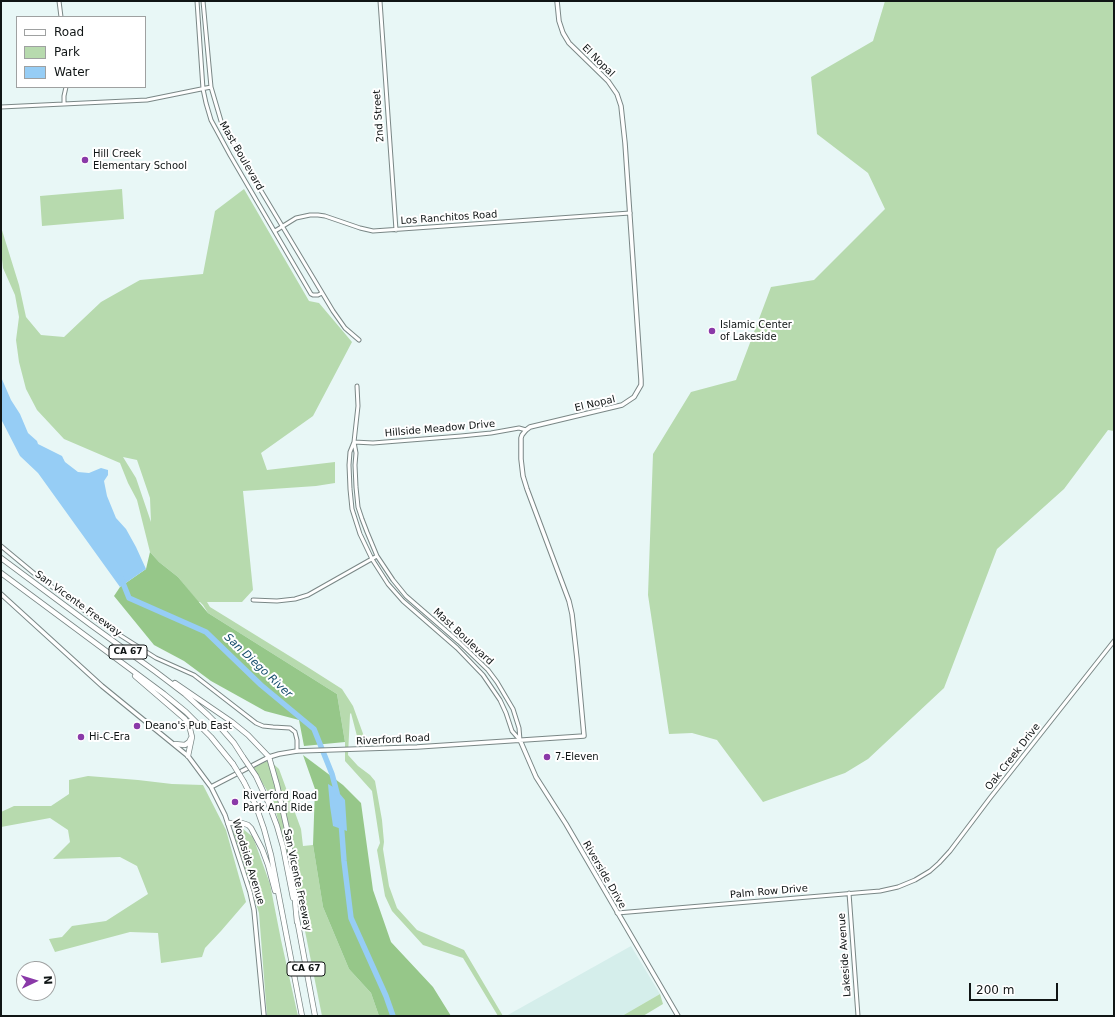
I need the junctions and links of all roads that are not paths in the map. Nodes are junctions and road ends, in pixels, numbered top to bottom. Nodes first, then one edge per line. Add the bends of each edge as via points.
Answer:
1 (59, 1) edge
2 (197, 1) edge
3 (203, 1) edge
4 (380, 1) edge
5 (557, 1) edge
6 (61, 16) edge
7 (210, 87) junction
8 (66, 88) edge
9 (203, 88) junction
10 (64, 104) junction
11 (1, 107) edge
12 (630, 213) junction
13 (282, 227) junction
14 (396, 230) junction
15 (275, 231) junction
16 (322, 293) junction
17 (359, 340) dead end
18 (357, 386) dead end
19 (526, 430) junction
20 (354, 442) junction
21 (1, 546) edge
22 (377, 556) junction
23 (1, 558) edge
24 (372, 559) junction
25 (1, 574) edge
26 (1, 594) edge
27 (253, 600) dead end
28 (1114, 641) edge
29 (466, 649) junction
30 (462, 654) junction
31 (119, 662) junction
32 (156, 672) junction
33 (192, 737) junction
34 (520, 740) junction
35 (175, 744) junction
36 (297, 751) junction
37 (188, 756) junction
38 (269, 757) junction
39 (211, 787) junction
40 (228, 823) junction
41 (919, 878) joint
42 (849, 893) junction
43 (617, 912) junction
44 (297, 922) junction
45 (289, 947) junction
46 (264, 1016) edge
47 (302, 1016) edge
48 (315, 1016) edge
49 (678, 1016) edge
50 (858, 1016) edge

1 - 6 street
2 - 9 street, Mast Boulevard
3 - 7 street, Mast Boulevard
4 - 14 street, 2nd Street
5 - 12 main road, El Nopal via 559,21 569,43 608,81 617,94 623,124
7 - 9 street
7 - 13 street, Mast Boulevard via 230,139
8 - 10 street
9 - 10 street via 154,99
9 - 15 street, Mast Boulevard via 217,130
10 - 11 street
12 - 14 street, Los Ranchitos Road
12 - 19 main road, El Nopal via 641,385 634,397 622,405
13 - 14 street, Los Ranchitos Road via 300,217 317,214 368,230
13 - 15 street, Los Ranchitos Road
13 - 16 street, Mast Boulevard
15 - 16 street, Mast Boulevard via 311,294
16 - 17 street, Mast Boulevard via 345,328
18 - 20 street via 358,406
19 - 20 street, Hillside Meadow Drive via 519,428 461,436 373,443
19 - 34 main road, Riverford Road via 521,438 523,476 569,601 584,736
20 - 22 street, Mast Boulevard via 358,507
20 - 24 street, Mast Boulevard via 349,465 352,509
21 - 36 street via 104,624 156,658 194,675 256,723 290,728 295,732
22 - 24 street
22 - 29 street, Mast Boulevard via 406,596
23 - 32 highway, San Vicente Freeway / CA 67
24 - 27 street via 296,600
24 - 30 street, Mast Boulevard via 402,601
25 - 31 highway, San Vicente Freeway / CA 67
26 - 35 main road, Woodside Avenue via 102,686
28 - 41 street, Oak Creek Drive via 950,851 939,864
29 - 30 street
29 - 34 street, Mast Boulevard via 488,670 506,697 520,728
30 - 34 street, Mast Boulevard via 492,688 506,713 512,731
31 - 33 highway via 185,719
31 - 45 highway, San Vicente Freeway / CA 67, bridge via 186,712 211,737 244,782 264,829
32 - 38 highway via 232,722
32 - 44 highway, San Vicente Freeway / CA 67, bridge via 209,716 234,743 256,776 283,847
33 - 35 highway via 185,745
33 - 37 highway
34 - 36 main road, Riverford Road
34 - 43 main road, Riverside Drive via 536,777
35 - 37 main road, Woodside Avenue
36 - 38 main road, Riverford Road
37 - 39 main road, Woodside Avenue
38 - 39 main road, Riverford Road
38 - 44 highway via 289,838
39 - 40 main road, Woodside Avenue
40 - 45 highway via 248,825 255,834 268,866
40 - 46 main road, Woodside Avenue via 254,910
41 - 42 street, Palm Row Drive via 891,889
42 - 43 street, Palm Row Drive
42 - 50 street, Lakeside Avenue
43 - 49 main road, Riverside Drive
44 - 48 highway, San Vicente Freeway / CA 67
45 - 47 highway, San Vicente Freeway / CA 67

